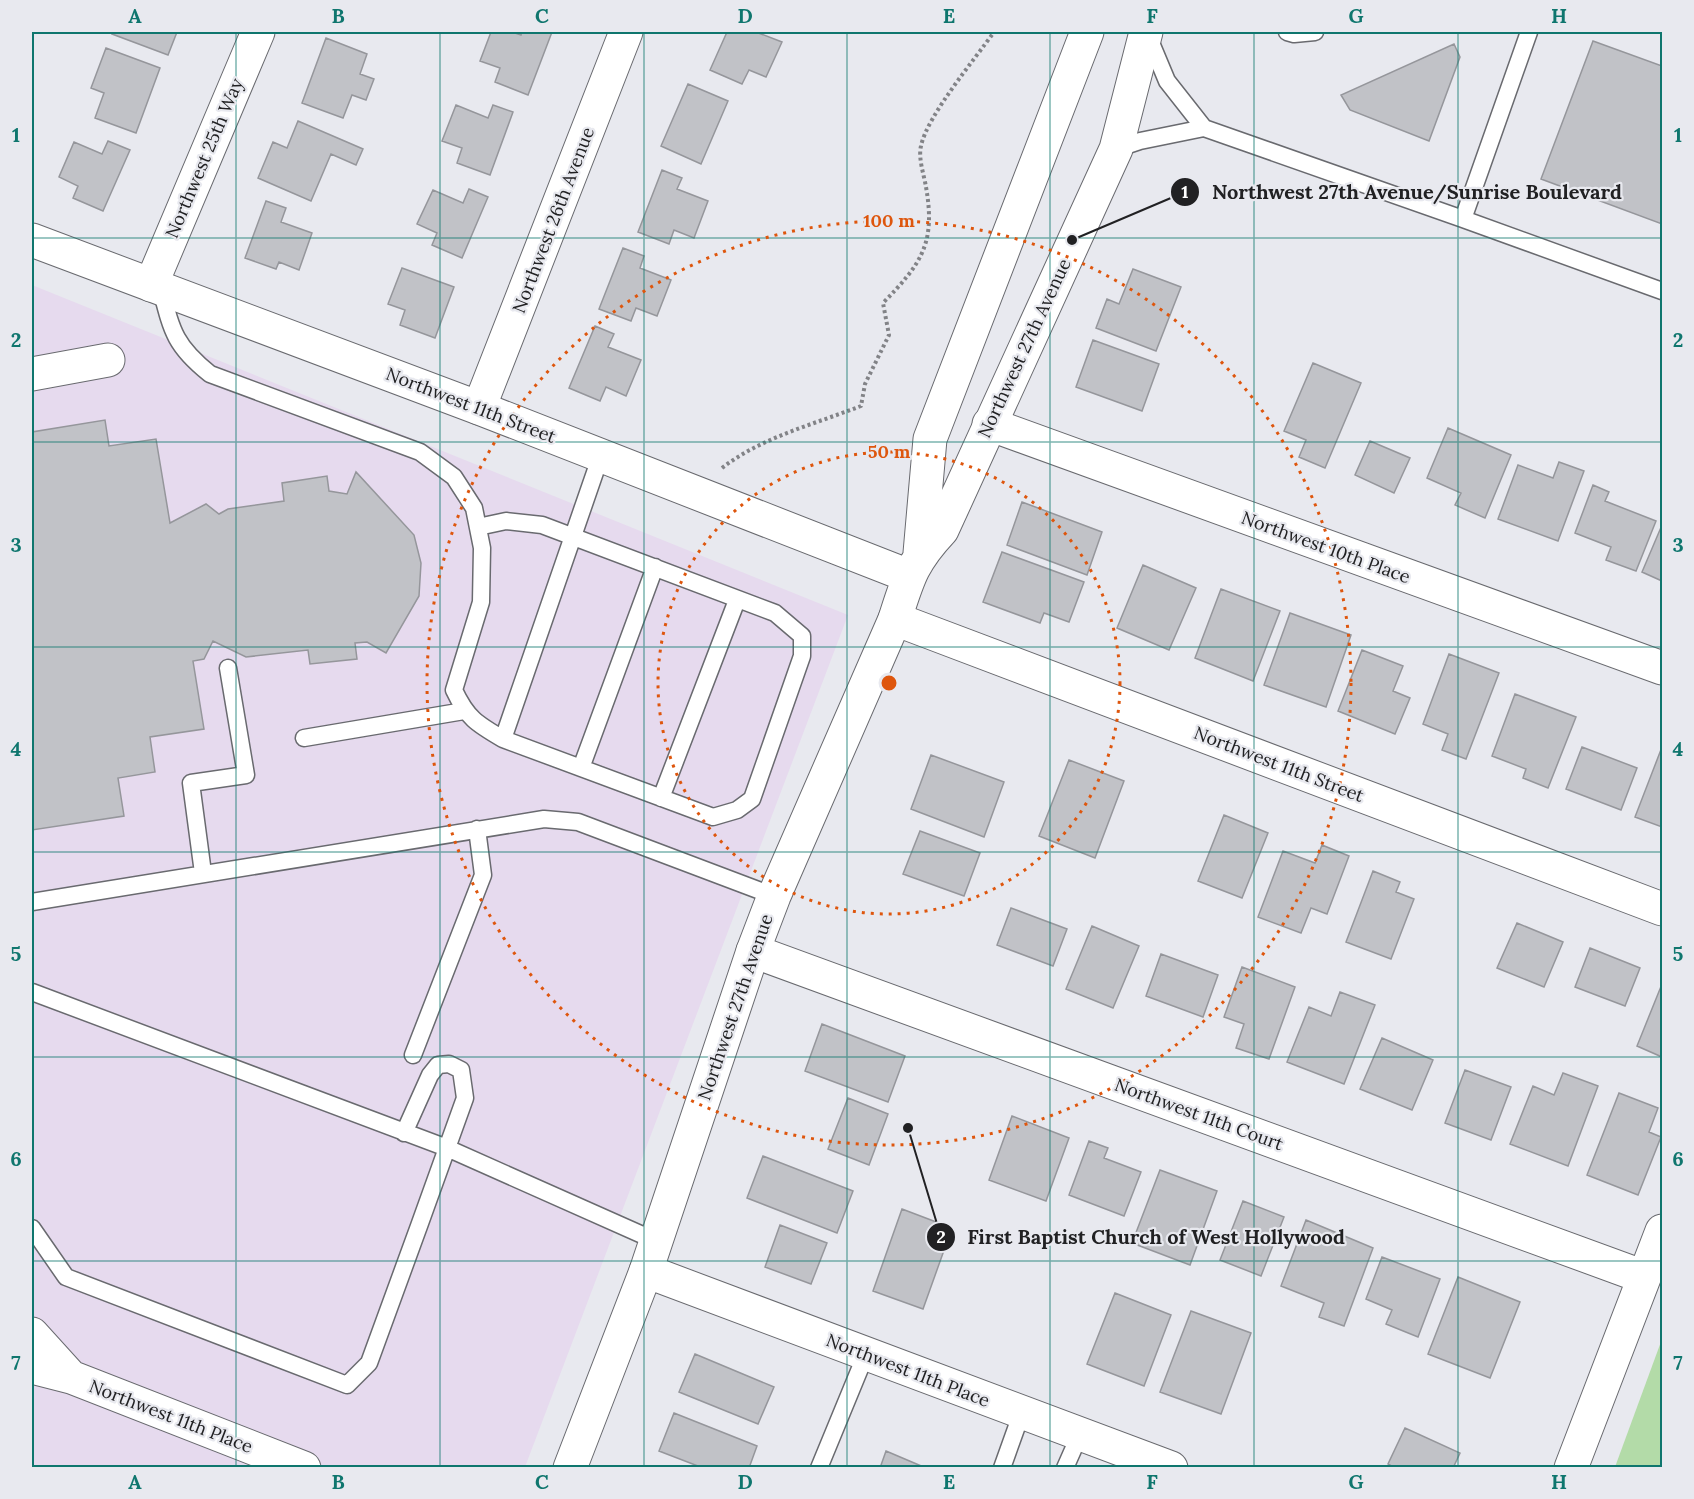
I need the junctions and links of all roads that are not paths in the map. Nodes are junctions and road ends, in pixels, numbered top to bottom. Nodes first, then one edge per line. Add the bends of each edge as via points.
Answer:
1 (258, 32) edge
2 (627, 32) edge
3 (1087, 32) edge
4 (1146, 32) edge
5 (1287, 32) edge
6 (1315, 32) edge
7 (1529, 32) edge
8 (1204, 128) junction
9 (1116, 149) junction
10 (1463, 219) junction
11 (32, 240) edge
12 (156, 287) junction
13 (1662, 291) edge
14 (108, 360) dead end
15 (32, 374) edge
16 (480, 408) junction
17 (989, 424) junction
18 (601, 455) junction
19 (477, 527) junction
20 (573, 536) junction
21 (915, 564) junction
22 (654, 567) junction
23 (737, 600) junction
24 (895, 619) junction
25 (228, 668) dead end
26 (1662, 669) edge
27 (464, 711) junction
28 (304, 738) dead end
29 (503, 739) junction
30 (581, 768) junction
31 (661, 798) junction
32 (477, 829) junction
33 (203, 873) junction
34 (774, 896) junction
35 (32, 902) edge
36 (1662, 909) edge
37 (753, 951) junction
38 (32, 992) edge
39 (413, 1055) dead end
40 (404, 1133) junction
41 (447, 1148) junction
42 (32, 1228) edge
43 (1662, 1231) edge
44 (656, 1241) junction
45 (646, 1271) junction
46 (1644, 1277) junction
47 (32, 1334) edge
48 (866, 1354) junction
49 (32, 1367) edge
50 (71, 1377) junction
51 (1022, 1412) junction
52 (1080, 1434) junction
53 (304, 1467) edge
54 (570, 1467) edge
55 (819, 1467) edge
56 (1002, 1467) edge
57 (1065, 1467) edge
58 (1171, 1467) edge
59 (1571, 1467) edge

1 - 12 street, Northwest 25th Way
2 - 16 street, Northwest 26th Avenue
3 - 21 street, Northwest 27th Avenue via 930,439
4 - 8 lane via 1167,81
4 - 9 street, Northwest 27th Avenue
5 - 6 lane
7 - 10 lane
8 - 9 lane
8 - 10 lane
9 - 17 street, Northwest 27th Avenue
10 - 13 lane
11 - 12 street, Northwest 11th Street
12 - 16 street, Northwest 11th Street
12 - 19 lane via 171,330 186,355 210,374 420,452 454,477 474,508
14 - 15 street
16 - 18 street, Northwest 11th Street
17 - 21 street, Northwest 27th Avenue via 942,530
17 - 26 street, Northwest 10th Place
18 - 20 lane
18 - 21 street, Northwest 11th Street
19 - 20 lane via 506,521 542,525
19 - 27 lane via 482,548 481,602 454,690
20 - 22 lane
20 - 29 lane
21 - 24 street, Northwest 27th Avenue
22 - 23 lane
22 - 30 lane
23 - 31 lane
23 - 31 lane via 775,613 802,636 802,656 752,799 737,810 713,818
24 - 34 street, Northwest 27th Avenue
24 - 36 street, Northwest 11th Street
25 - 33 lane via 246,775 192,783
27 - 28 lane
27 - 29 lane via 474,722
29 - 30 lane
30 - 31 lane
32 - 33 lane
32 - 34 lane via 544,819 578,822
32 - 39 lane via 483,875
33 - 35 lane
34 - 37 street, Northwest 27th Avenue
37 - 44 street, Northwest 27th Avenue
37 - 46 street, Northwest 11th Court
38 - 40 lane
40 - 41 lane
40 - 41 lane via 430,1075 438,1065 449,1064 461,1070 465,1098
41 - 42 lane via 369,1363 347,1385 66,1277
41 - 44 lane
43 - 46 street
44 - 45 street, Northwest 27th Avenue
45 - 48 street, Northwest 11th Place
45 - 54 street, Northwest 27th Avenue
46 - 59 street
47 - 50 street, Northwest 11th Place
48 - 51 street, Northwest 11th Place
48 - 55 lane
49 - 50 street, Northwest 11th Place
50 - 53 street, Northwest 11th Place
51 - 52 street, Northwest 11th Place
51 - 56 lane
52 - 57 lane
52 - 58 street, Northwest 11th Place

